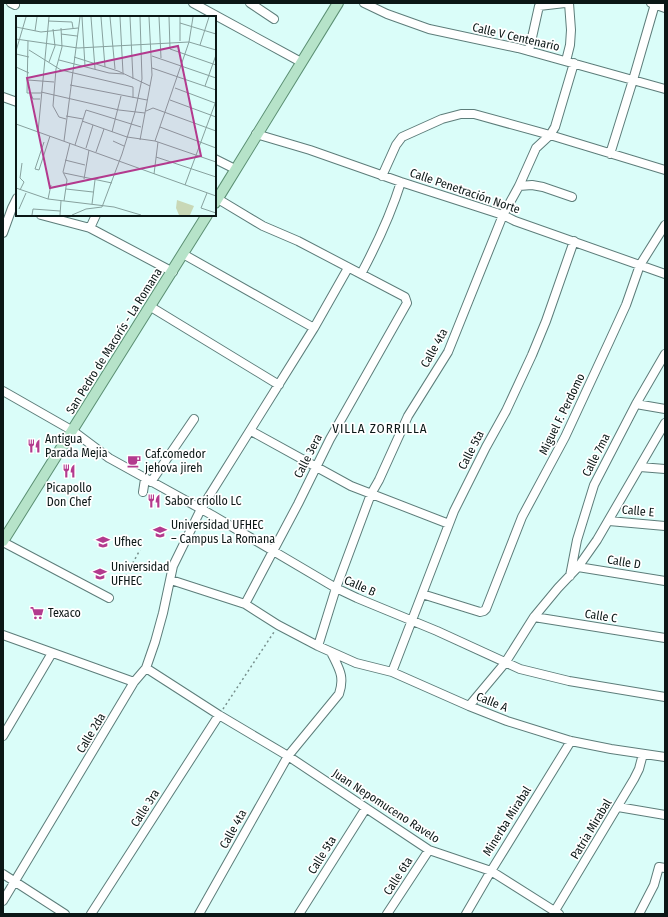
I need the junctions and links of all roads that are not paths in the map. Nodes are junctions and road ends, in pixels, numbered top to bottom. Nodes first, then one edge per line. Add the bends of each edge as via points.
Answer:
1 (193, 3) edge
2 (250, 3) edge
3 (338, 3) edge
4 (364, 3) edge
5 (566, 3) edge
6 (569, 3) edge
7 (653, 4) edge
8 (665, 8) edge
9 (274, 19) dead end
10 (529, 51) junction
11 (301, 62) junction
12 (570, 62) junction
13 (634, 80) junction
14 (665, 88) edge
15 (3, 97) edge
16 (16, 102) edge
17 (256, 134) junction
18 (550, 135) junction
19 (610, 154) junction
20 (216, 160) edge
21 (234, 169) junction
22 (665, 170) edge
23 (382, 176) junction
24 (401, 182) junction
25 (519, 186) junction
26 (572, 197) dead end
27 (216, 201) edge
28 (14, 208) edge
29 (503, 215) junction
30 (45, 216) edge
31 (96, 216) edge
32 (206, 216) edge
33 (665, 225) edge
34 (90, 228) junction
35 (3, 233) edge
36 (574, 241) junction
37 (183, 254) junction
38 (640, 265) junction
39 (348, 268) junction
40 (173, 272) junction
41 (361, 274) junction
42 (665, 274) edge
43 (151, 307) junction
44 (314, 328) junction
45 (665, 354) edge
46 (279, 385) junction
47 (3, 391) edge
48 (636, 404) junction
49 (665, 409) edge
50 (194, 419) dead end
51 (665, 423) edge
52 (73, 431) junction
53 (251, 431) junction
54 (316, 467) junction
55 (640, 467) junction
56 (665, 469) edge
57 (148, 480) junction
58 (143, 492) dead end
59 (371, 494) junction
60 (201, 509) junction
61 (609, 521) junction
62 (449, 524) junction
63 (665, 526) edge
64 (3, 542) edge
65 (273, 550) junction
66 (578, 567) junction
67 (569, 576) junction
68 (171, 580) junction
69 (665, 581) edge
70 (336, 588) junction
71 (422, 594) junction
72 (109, 598) dead end
73 (245, 604) junction
74 (534, 617) junction
75 (412, 621) junction
76 (3, 635) edge
77 (665, 638) edge
78 (318, 646) junction
79 (331, 652) junction
80 (52, 653) junction
81 (505, 662) junction
82 (146, 668) junction
83 (392, 672) junction
84 (134, 682) junction
85 (665, 697) edge
86 (469, 706) junction
87 (219, 715) junction
88 (3, 736) edge
89 (571, 741) junction
90 (643, 754) junction
91 (288, 756) junction
92 (665, 757) edge
93 (618, 807) junction
94 (366, 808) junction
95 (665, 815) edge
96 (428, 850) junction
97 (662, 867) edge
98 (491, 871) junction
99 (3, 874) edge
100 (15, 882) junction
101 (3, 901) edge
102 (556, 913) edge
103 (65, 914) edge
104 (91, 914) edge
105 (199, 914) edge
106 (299, 914) edge
107 (387, 914) edge
108 (466, 914) edge
109 (638, 914) edge

1 - 11 street
2 - 9 street
3 - 11 main road
4 - 10 street, Calle V Centenario via 429,29
5 - 10 street via 539,6
6 - 12 street, Calle 4ta
7 - 8 street
7 - 13 street
10 - 12 street, Calle V Centenario
11 - 17 main road
12 - 13 street, Calle V Centenario
12 - 18 street, Calle 4ta via 555,127
13 - 14 street, Calle V Centenario
13 - 19 street
15 - 16 street
17 - 21 main road
17 - 23 street, Calle Penetración Norte
18 - 19 street
18 - 23 street via 474,114 461,114 442,119 402,137
18 - 25 street, Calle 4ta via 536,148
19 - 22 street
20 - 21 street
21 - 27 main road
23 - 24 street, Calle Penetración Norte
24 - 29 street, Calle Penetración Norte
24 - 41 street via 395,202
25 - 26 street via 542,187
25 - 29 street, Calle 4ta
27 - 39 street
28 - 35 street
29 - 36 street, Calle Penetración Norte
29 - 59 street, Calle 4ta via 448,352 408,416
30 - 34 street
31 - 34 street
32 - 37 main road, San Pedro de Macorís - La Romana
33 - 38 street, Miguel F. Perdomo
34 - 40 street
36 - 38 street, Calle Penetración Norte
36 - 62 street, Calle 5ta via 546,321 519,385
37 - 40 main road, San Pedro de Macorís - La Romana
37 - 44 street
38 - 42 street, Calle Penetración Norte
38 - 71 street, Miguel F. Perdomo via 610,340 549,469 522,517 486,609 480,612
39 - 41 street
39 - 44 street, Calle 2da
40 - 43 main road, San Pedro de Macorís - La Romana
41 - 54 street, Calle 3era via 405,297 406,306
43 - 46 street
43 - 52 main road, San Pedro de Macorís - La Romana
44 - 46 street, Calle 2da
45 - 48 street, Calle 7ma
46 - 53 street, Calle 2da
47 - 52 street, Calle B
48 - 49 street
48 - 67 street, Calle 7ma via 594,485
50 - 57 street
51 - 55 street
52 - 57 street, Calle B via 109,458
52 - 64 main road, San Pedro de Macorís - La Romana
53 - 54 street
53 - 60 street, Calle 2da
54 - 59 street
54 - 65 street, Calle 3era
55 - 56 street
55 - 61 street
57 - 58 street
57 - 60 street, Calle B
59 - 62 street
59 - 70 street, Calle 4ta
60 - 65 street, Calle B
60 - 68 street, Calle 2da via 173,566
61 - 63 street, Calle E
61 - 66 street
62 - 71 street, Calle 5ta
64 - 72 street
65 - 70 street, Calle B
65 - 73 street, Calle 3era
66 - 67 street
66 - 69 street, Calle D
67 - 74 street
68 - 73 street, Calle A
68 - 82 street, Calle 2da
70 - 75 street, Calle B
70 - 78 street, Calle 4ta
71 - 75 street, Calle 5ta
73 - 78 street, Calle A via 278,626
74 - 77 street, Calle C
74 - 81 street
75 - 81 street, Calle B
75 - 83 street, Calle 5ta
76 - 80 street
78 - 79 street, Calle A
79 - 83 street, Calle A
79 - 91 street, Calle 4ta via 342,675 339,694
80 - 84 street
80 - 88 street
81 - 85 street, Calle B via 520,669 569,681
81 - 86 street
82 - 84 street, Calle 2da
82 - 87 street, Juan Nepomuceno Ravelo
83 - 86 street, Calle A
84 - 100 street, Calle 2da
86 - 89 street, Calle A via 532,730
87 - 91 street, Juan Nepomuceno Ravelo
87 - 104 street, Calle 3ra
89 - 90 street, Calle A
89 - 98 street, Minerba Mirabal
90 - 92 street, Calle A
90 - 93 street, Patria Mirabal via 639,769
91 - 94 street, Juan Nepomuceno Ravelo
91 - 105 street, Calle 4ta
93 - 95 street
93 - 102 street, Patria Mirabal
94 - 96 street, Juan Nepomuceno Ravelo
94 - 106 street, Calle 5ta
96 - 98 street, Juan Nepomuceno Ravelo
96 - 107 street, Calle 6ta
97 - 109 street
98 - 102 street, Juan Nepomuceno Ravelo
98 - 108 street, Minerba Mirabal
99 - 100 street
100 - 101 street, Calle 2da
100 - 103 street

